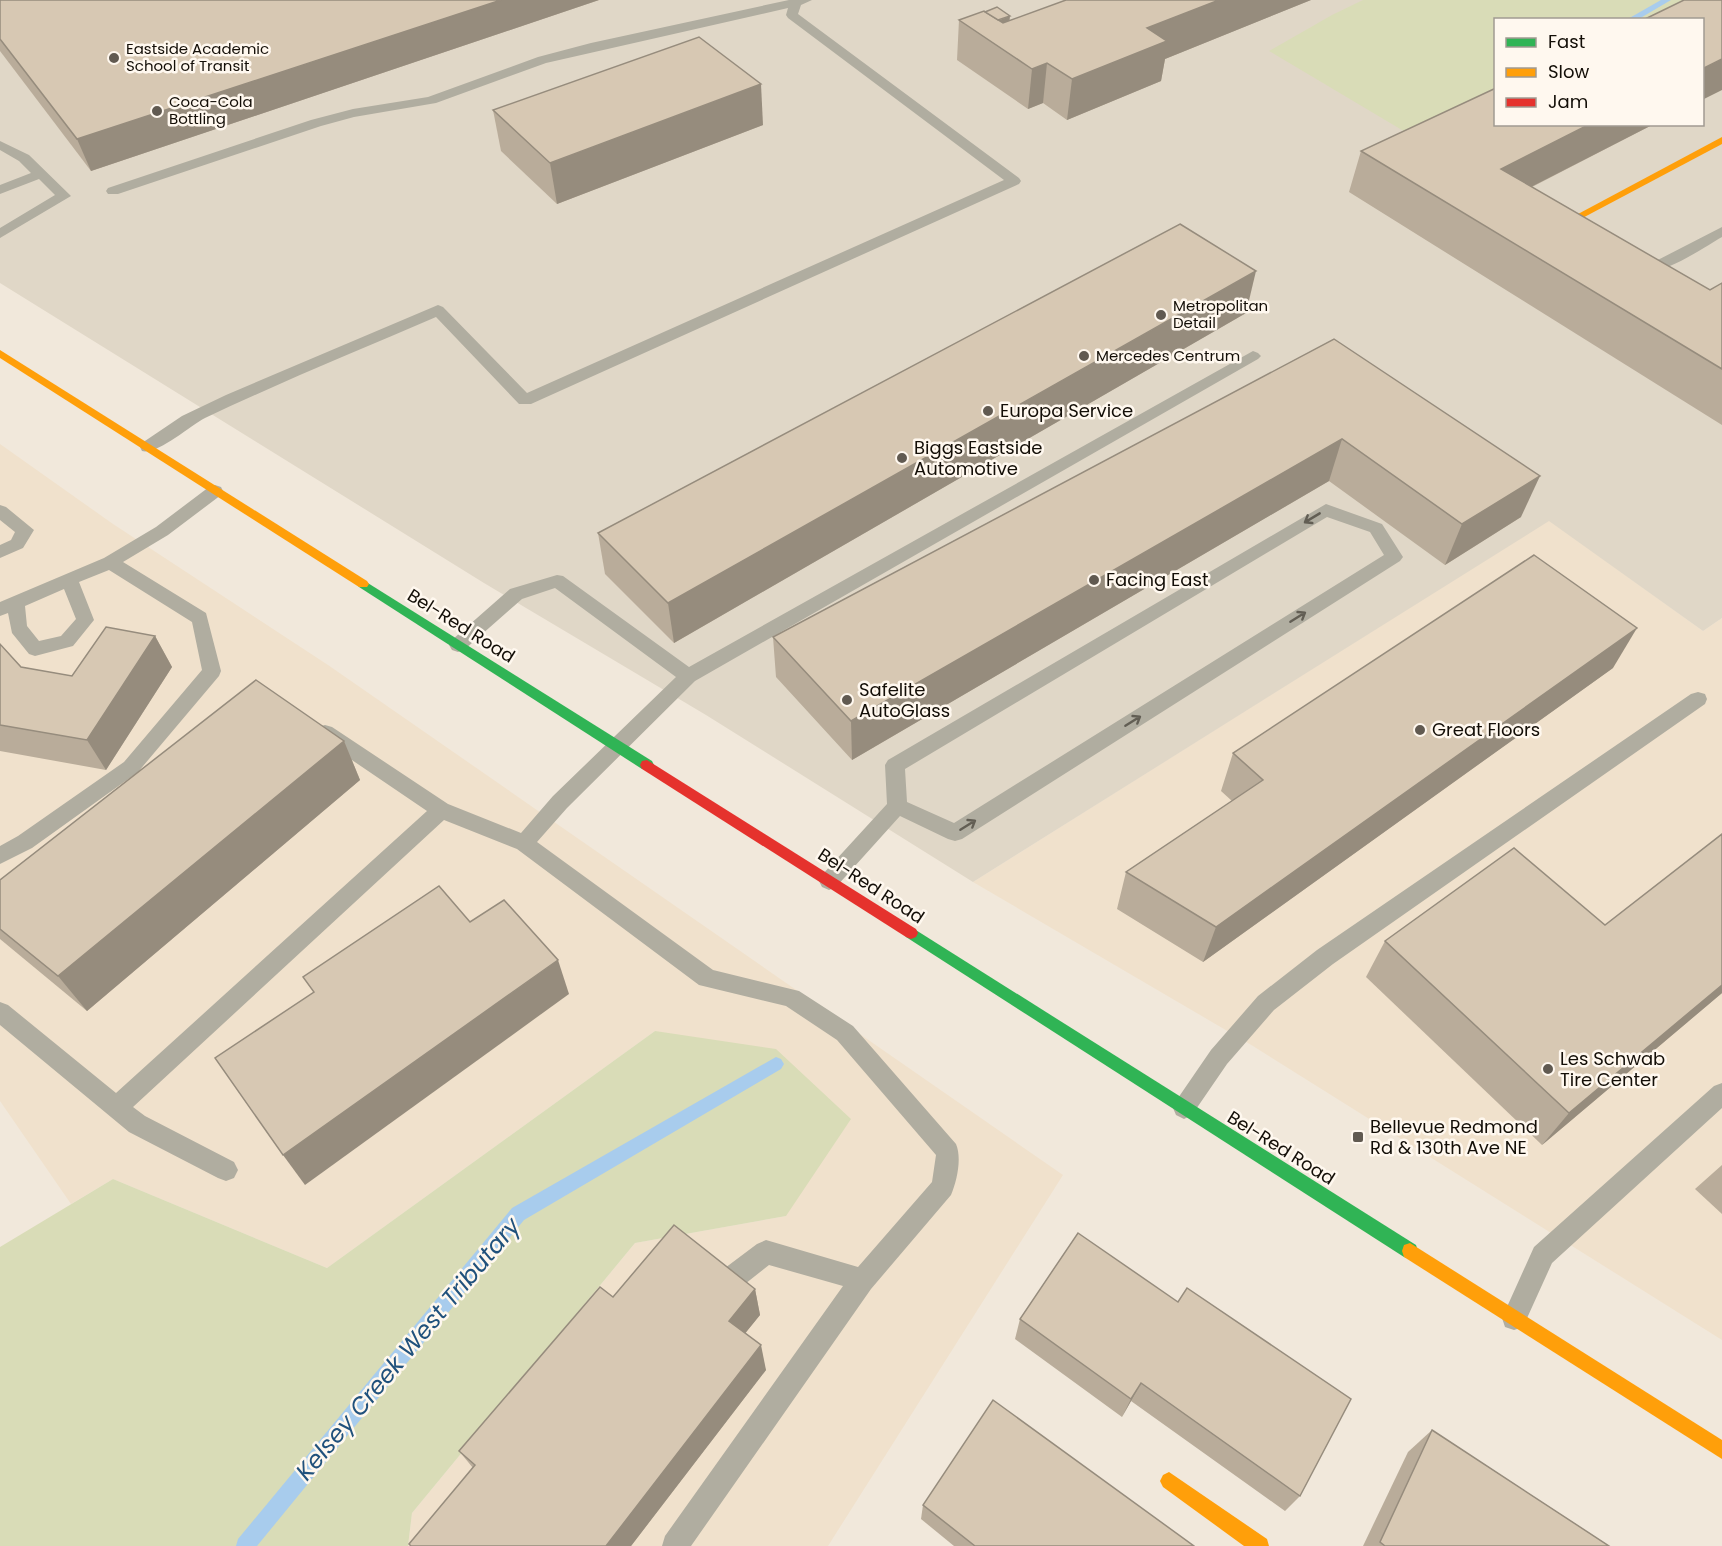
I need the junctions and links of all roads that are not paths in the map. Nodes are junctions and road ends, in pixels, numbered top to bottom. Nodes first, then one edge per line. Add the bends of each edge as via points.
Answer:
1 (799, 1) edge
2 (1722, 140) edge
3 (0, 145) edge
4 (40, 174) junction
5 (0, 190) edge
6 (113, 191) dead end
7 (1556, 230) joint
8 (1722, 231) edge
9 (0, 234) edge
10 (1575, 239) edge
11 (1622, 263) edge
12 (1253, 356) dead end
13 (4, 361) edge
14 (148, 447) junction
15 (215, 491) junction
16 (0, 511) edge
17 (0, 552) edge
18 (110, 561) junction
19 (69, 580) junction
20 (8, 606) edge
21 (458, 645) junction
22 (688, 676) junction
23 (1698, 699) dead end
24 (305, 718) edge
25 (618, 747) junction
26 (897, 806) junction
27 (441, 810) junction
28 (524, 843) junction
29 (0, 856) edge
30 (829, 881) junction
31 (0, 1012) edge
32 (1722, 1093) edge
33 (117, 1107) junction
34 (1184, 1108) junction
35 (226, 1170) dead end
36 (862, 1280) junction
37 (722, 1286) edge
38 (1514, 1318) junction
39 (1722, 1450) edge
40 (1169, 1481) dead end
41 (675, 1546) edge
42 (1260, 1546) edge

1 - 6 lane via 542,60 431,100 316,123
1 - 14 lane via 792,15 1014,181 525,400 438,310 188,420
2 - 7 main road
3 - 4 lane via 24,158
4 - 5 lane
4 - 9 lane via 64,196
7 - 10 lane
8 - 11 lane via 1653,269 1632,268
12 - 22 lane
13 - 14 main road, Bel-Red Road
14 - 15 main road, Bel-Red Road
15 - 18 lane via 162,531
15 - 21 main road, Bel-Red Road
16 - 17 lane via 25,530 17,544
18 - 19 lane
18 - 29 lane via 200,618 212,671 131,767
19 - 20 lane
19 - 20 lane via 85,620 67,641 35,649 18,628
21 - 22 lane via 516,594 557,581
21 - 25 main road, Bel-Red Road
22 - 25 lane
23 - 34 lane via 1325,957 1266,1003 1219,1057
24 - 27 lane
25 - 28 lane
25 - 30 main road, Bel-Red Road
26 -> 26 lane via 955,833 1394,557 1376,528 1326,510 895,765
26 - 30 lane
27 - 28 lane
27 - 33 lane
28 - 36 lane via 707,978 791,998 845,1033 948,1152 943,1187
30 - 34 main road, Bel-Red Road
31 - 33 lane
32 - 38 lane via 1543,1255
33 - 35 lane via 137,1124
34 - 38 main road, Bel-Red Road
36 - 37 lane via 766,1252
36 - 41 lane
38 - 39 main road, Bel-Red Road
40 - 42 main road

